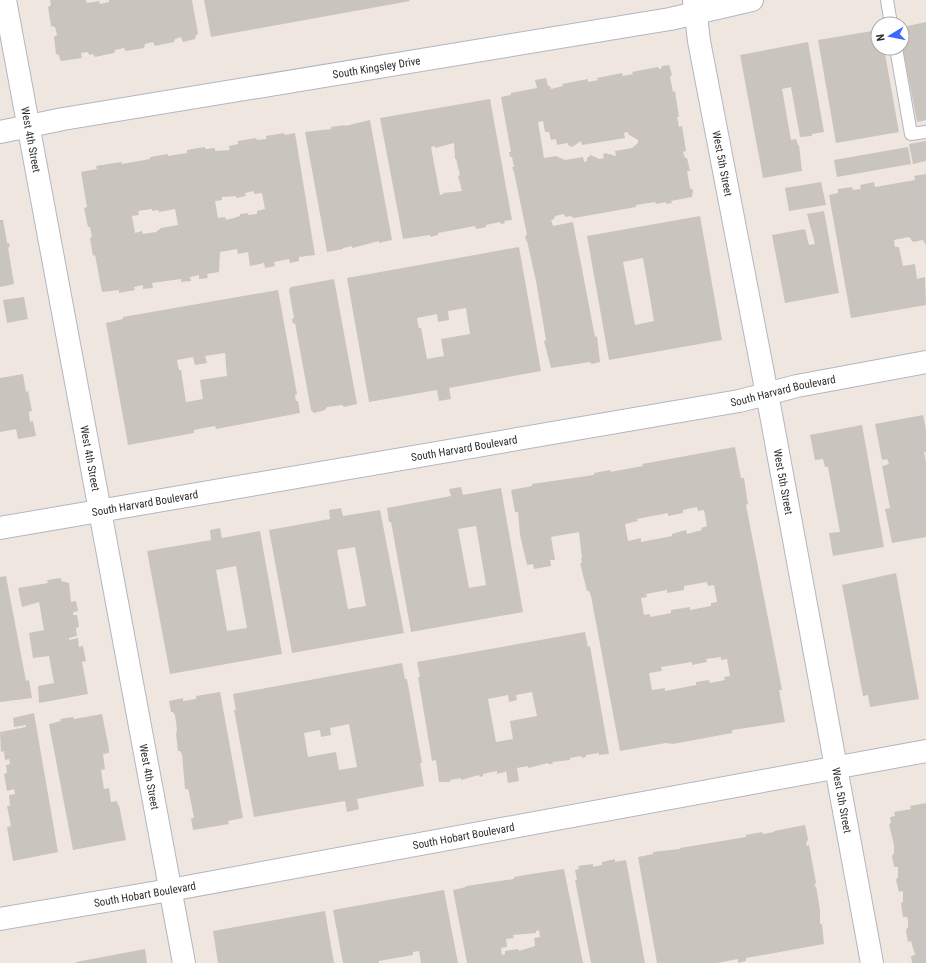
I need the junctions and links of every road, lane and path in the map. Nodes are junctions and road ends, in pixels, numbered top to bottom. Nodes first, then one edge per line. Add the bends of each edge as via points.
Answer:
1 (6, 0) edge
2 (752, 0) edge
3 (887, 0) edge
4 (695, 7) edge
5 (890, 16) edge
6 (897, 56) edge
7 (28, 126) junction
8 (0, 132) edge
9 (926, 132) edge
10 (926, 362) edge
11 (767, 393) junction
12 (101, 511) junction
13 (0, 528) edge
14 (926, 751) edge
15 (835, 767) junction
16 (170, 890) junction
17 (0, 919) edge
18 (184, 963) edge
19 (872, 963) edge

1 - 7 street, West 4th Street
2 - 4 street, South Kingsley Drive
3 - 5 lane
4 - 7 street, South Kingsley Drive
4 - 11 street, West 5th Street via 699,42
6 - 9 lane via 911,134
7 - 8 street, South Kingsley Drive
7 - 12 street, West 4th Street
10 - 11 street, South Harvard Boulevard via 846,375
11 - 12 street, South Harvard Boulevard via 739,402
11 - 15 street, West 5th Street
12 - 13 street, South Harvard Boulevard
12 - 16 street, West 4th Street
14 - 15 street, South Hobart Boulevard
15 - 16 street, South Hobart Boulevard
15 - 19 street, West 5th Street
16 - 17 street, South Hobart Boulevard
16 - 18 street, West 4th Street

